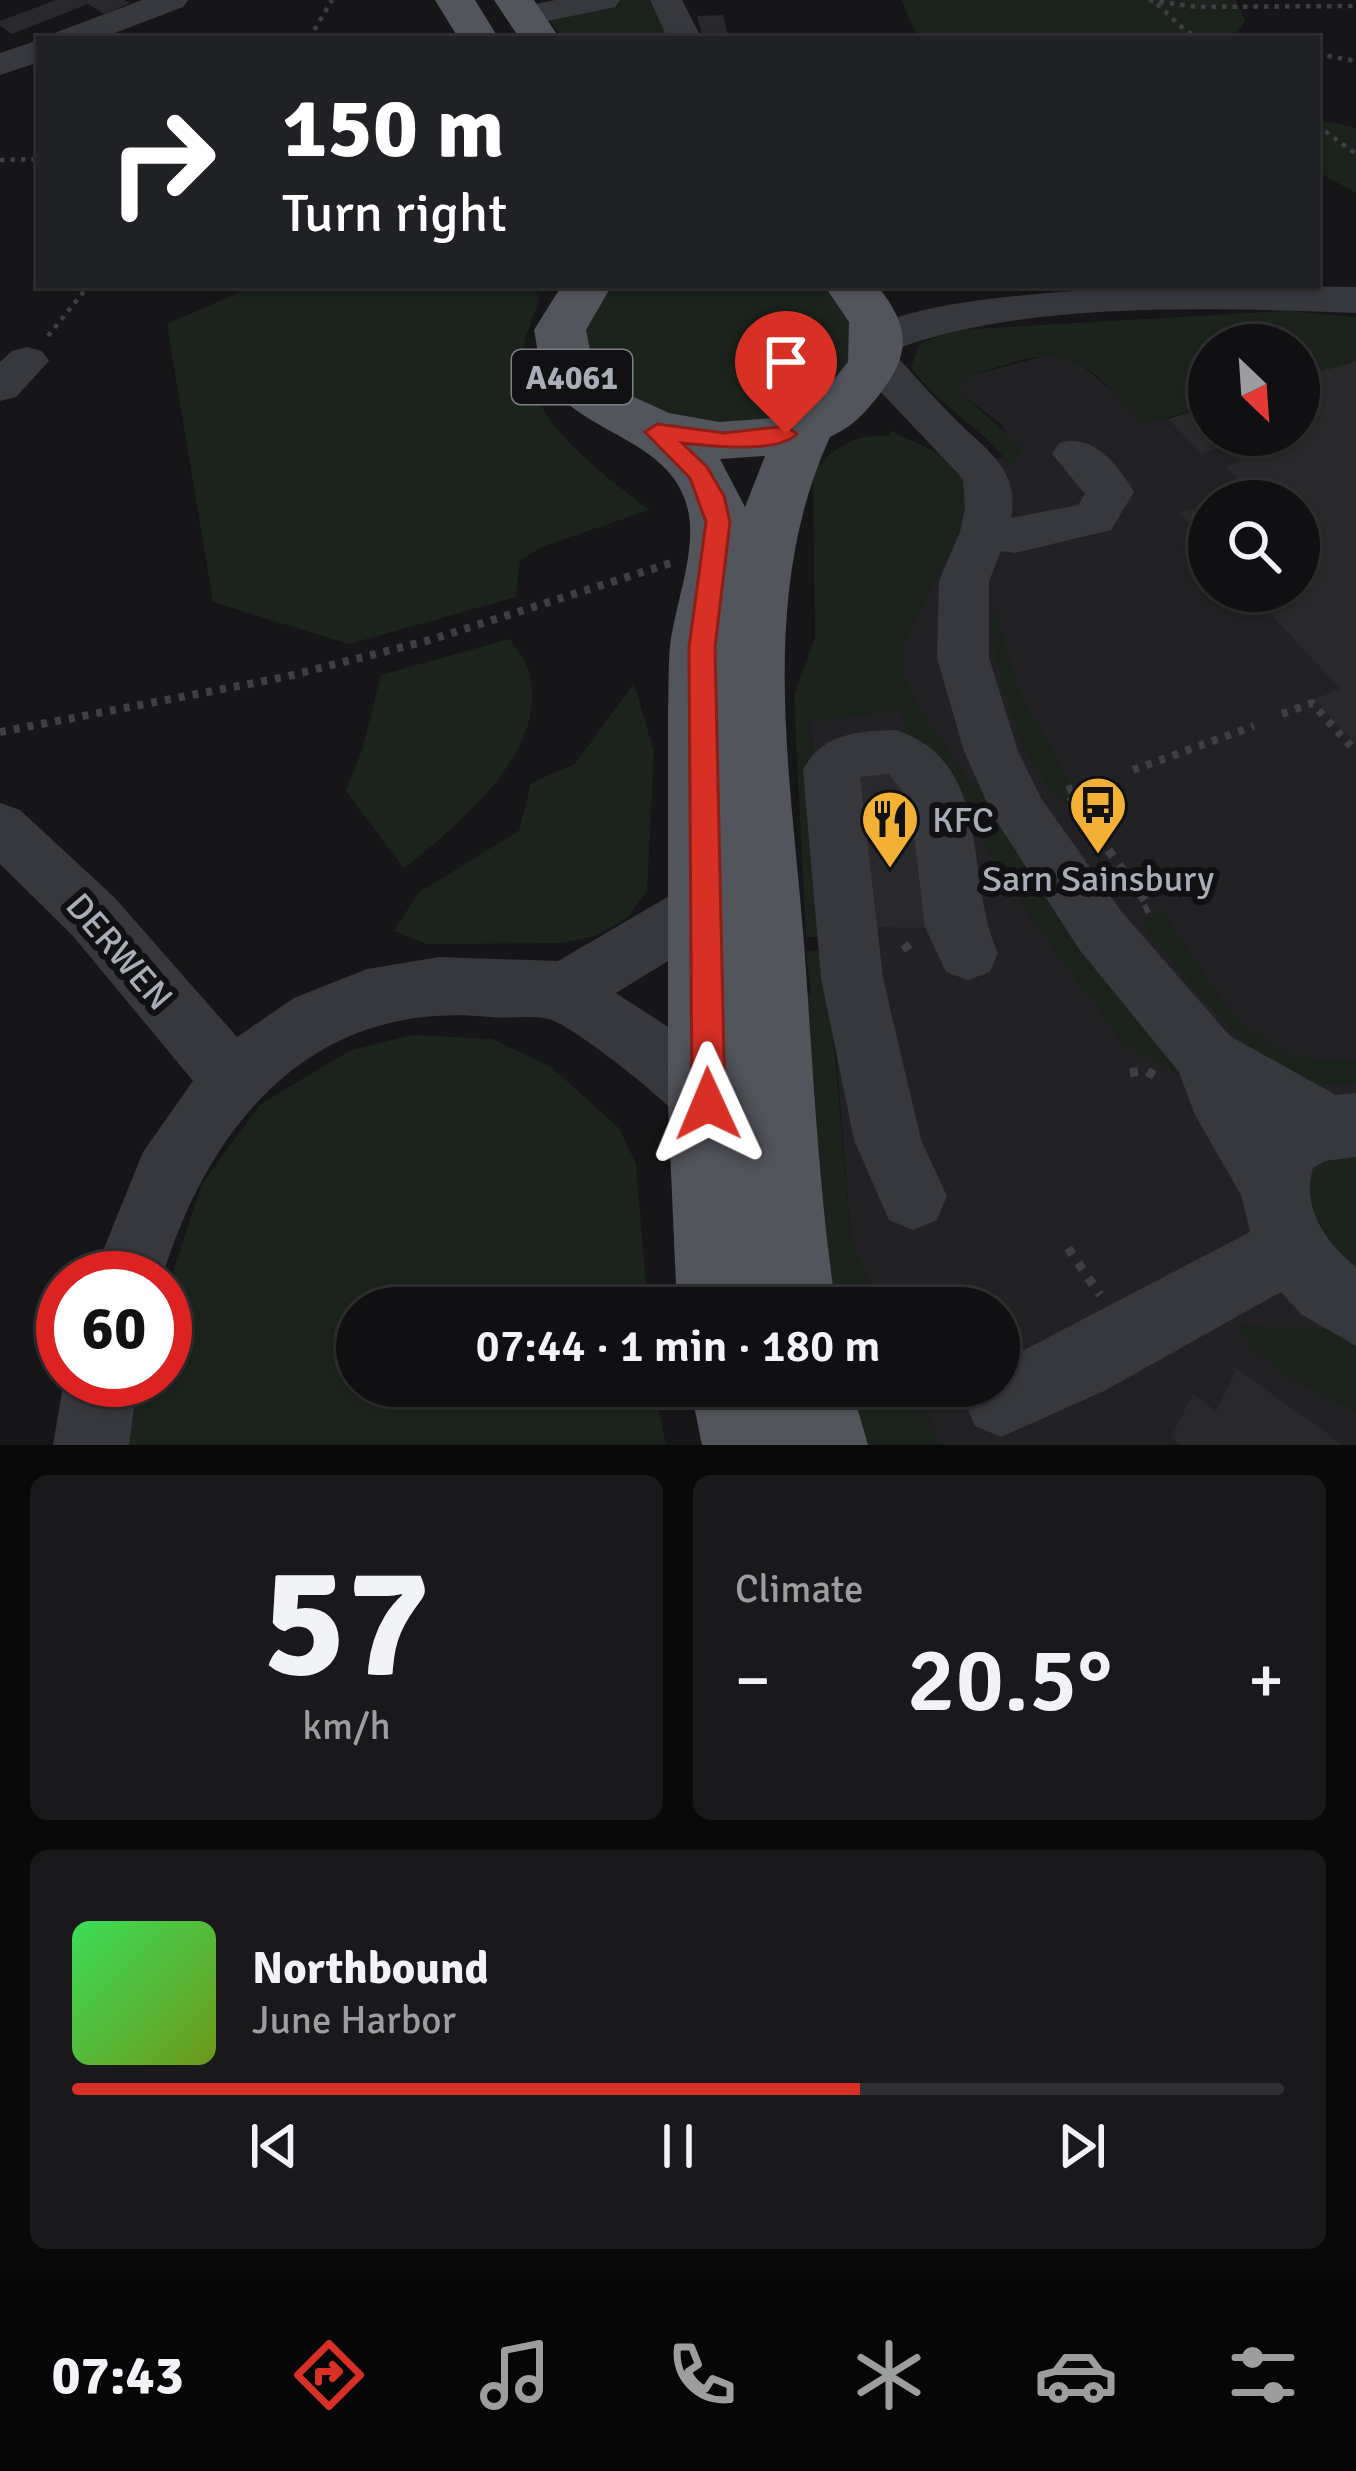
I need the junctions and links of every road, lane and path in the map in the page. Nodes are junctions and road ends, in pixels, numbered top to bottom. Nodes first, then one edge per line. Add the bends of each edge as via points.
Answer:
1 (172, 0) edge
2 (332, 0) edge
3 (455, 0) edge
4 (604, 0) edge
5 (666, 0) edge
6 (1149, 0) edge
7 (1157, 4) junction
8 (1356, 6) edge
9 (526, 18) edge
10 (77, 36) edge
11 (311, 36) edge
12 (477, 36) edge
13 (684, 36) edge
14 (1192, 36) edge
15 (36, 51) edge
16 (1320, 55) edge
17 (1356, 61) edge
18 (0, 65) edge
19 (1320, 127) edge
20 (1356, 154) edge
21 (36, 159) edge
22 (0, 160) edge
23 (86, 288) edge
24 (581, 288) edge
25 (852, 288) edge
26 (936, 288) edge
27 (1356, 300) edge
28 (1010, 306) junction
29 (877, 351) junction
30 (13, 374) edge
31 (929, 421) junction
32 (817, 422) junction
33 (657, 432) junction
34 (1075, 454) dead end
35 (984, 532) junction
36 (685, 563) dead end
37 (1282, 714) dead end
38 (1254, 725) dead end
39 (0, 732) edge
40 (1356, 752) edge
41 (1133, 770) dead end
42 (1099, 779) dead end
43 (0, 827) edge
44 (704, 908) junction
45 (1132, 916) dead end
46 (904, 944) dead end
47 (941, 955) joint
48 (560, 989) junction
49 (1207, 1057) junction
50 (234, 1081) junction
51 (708, 1104) junction
52 (1342, 1125) edge
53 (913, 1196) dead end
54 (1281, 1217) junction
55 (1068, 1248) dead end
56 (134, 1251) edge
57 (720, 1287) edge
58 (789, 1287) edge
59 (1356, 1310) edge
60 (1110, 1311) dead end
61 (1020, 1391) edge
62 (97, 1407) edge
63 (740, 1407) edge
64 (811, 1407) edge
65 (91, 1445) edge
66 (748, 1445) edge
67 (821, 1445) edge

1 - 10 street
2 - 11 path
3 - 12 main road
4 - 9 street
5 - 13 street
6 - 7 path
7 - 8 path
7 - 14 path
15 - 18 street
16 - 17 path
19 - 20 path
21 - 22 path
23 - 30 path
24 - 33 main road, A4061 via 560,344 574,380 607,410
25 - 29 main road via 867,305
26 - 28 street
27 - 28 street
28 - 29 street via 938,319
29 - 31 street
29 - 32 main road via 866,382
31 - 32 street
31 - 35 street via 986,479
32 - 33 main road, A4061 via 724,440
32 - 58 main road via 775,498 756,646 779,1208
33 - 44 main road, A4061 via 699,472 718,522 702,647
34 - 35 street via 1110,492 1094,518 1015,536
35 - 49 street via 961,611 963,658 991,751 1039,847
36 - 39 path via 285,677
37 - 40 path via 1312,704
38 - 41 path
42 - 45 path via 1066,791 1150,908
43 - 50 street, DERWEN via 94,916
44 - 48 street via 623,962
44 - 51 main road, A4061
46 - 47 path
47 - 53 street via 955,926 938,797 928,778 896,752 838,760 831,770 852,978 879,1120
48 - 50 street via 422,986 349,1005 290,1035
48 - 51 street via 681,1075
49 - 52 street via 1289,1108
49 - 54 street
50 - 56 street via 177,1152
51 - 57 main road, A4061
52 - 54 street via 1292,1144
54 - 59 street via 1322,1288
54 - 61 street via 1078,1365
55 - 60 path
62 - 65 street
63 - 66 main road
64 - 67 main road

